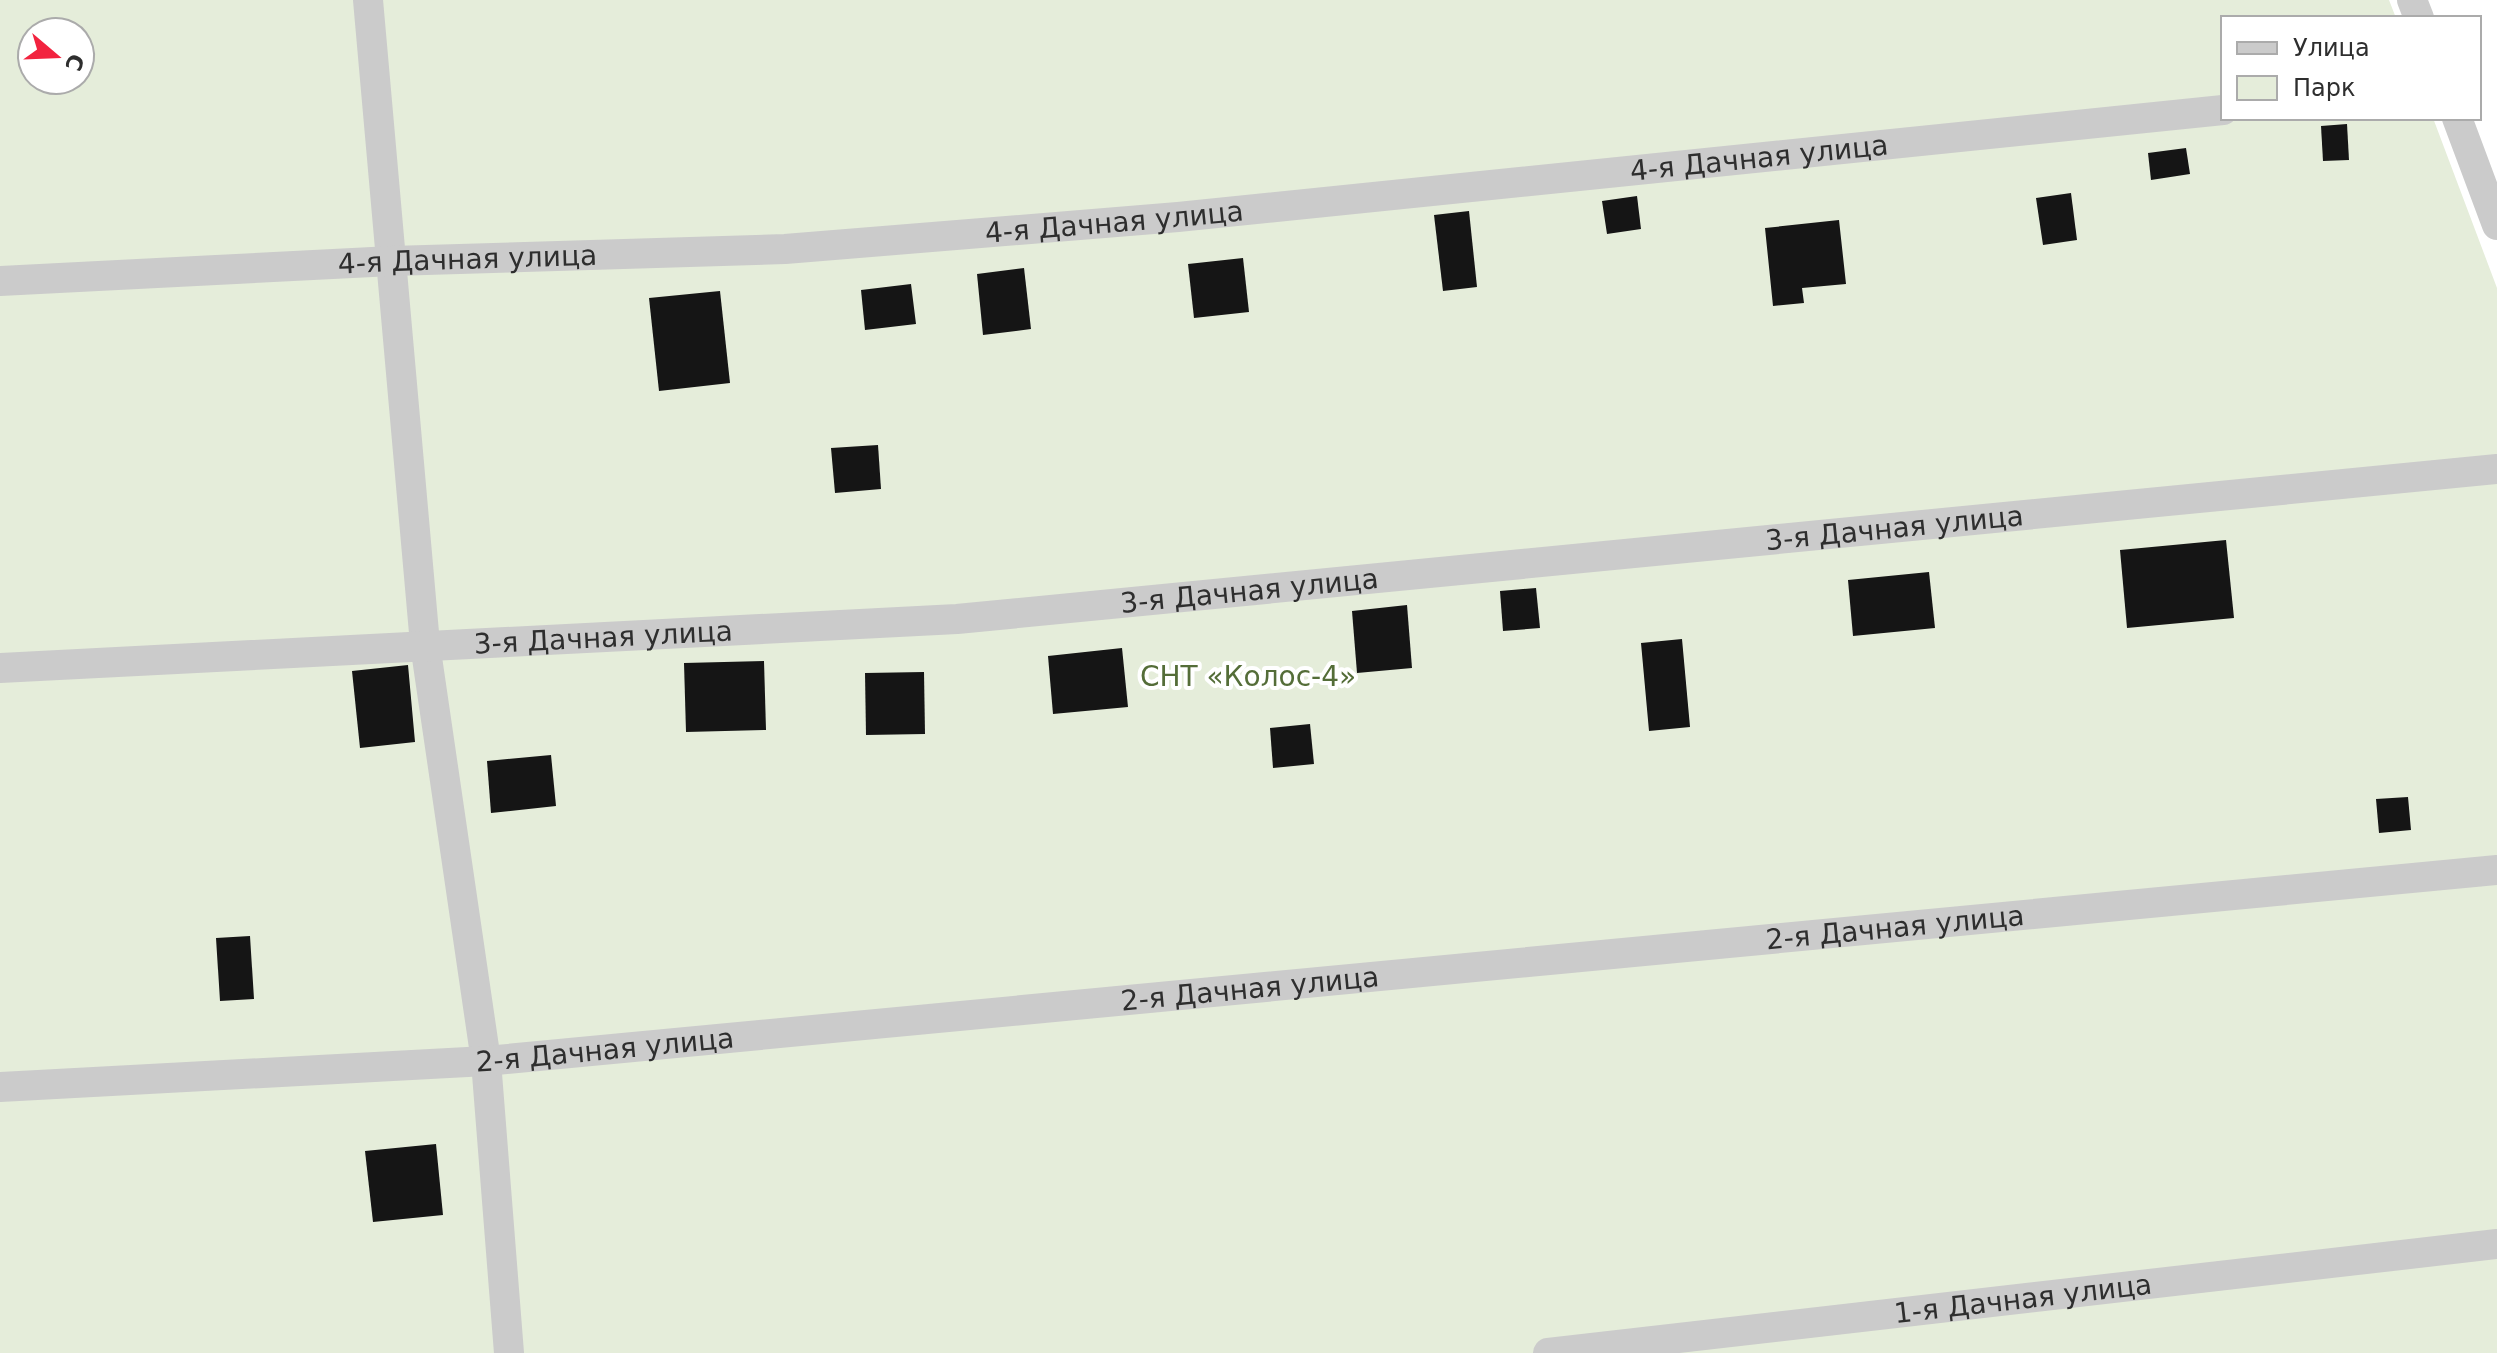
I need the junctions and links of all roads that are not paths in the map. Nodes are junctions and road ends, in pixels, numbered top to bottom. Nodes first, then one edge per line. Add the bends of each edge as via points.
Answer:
1 (368, 0) edge
2 (2221, 110) edge
3 (2458, 120) edge
4 (2497, 225) edge
5 (392, 261) junction
6 (0, 281) edge
7 (2497, 469) edge
8 (425, 644) junction
9 (0, 668) edge
10 (2497, 870) edge
11 (486, 1061) junction
12 (0, 1087) edge
13 (2497, 1244) edge
14 (509, 1353) edge
15 (1548, 1353) edge

1 - 5 street
2 - 5 street, 4-я Дачная улица via 1178,217 801,248
3 - 4 street
5 - 6 street, 4-я Дачная улица
5 - 8 street
7 - 8 street, 3-я Дачная улица via 957,619
8 - 9 street, 3-я Дачная улица
8 - 11 street
10 - 11 street, 2-я Дачная улица
11 - 12 street, 2-я Дачная улица
11 - 14 street
13 - 15 street, 1-я Дачная улица

